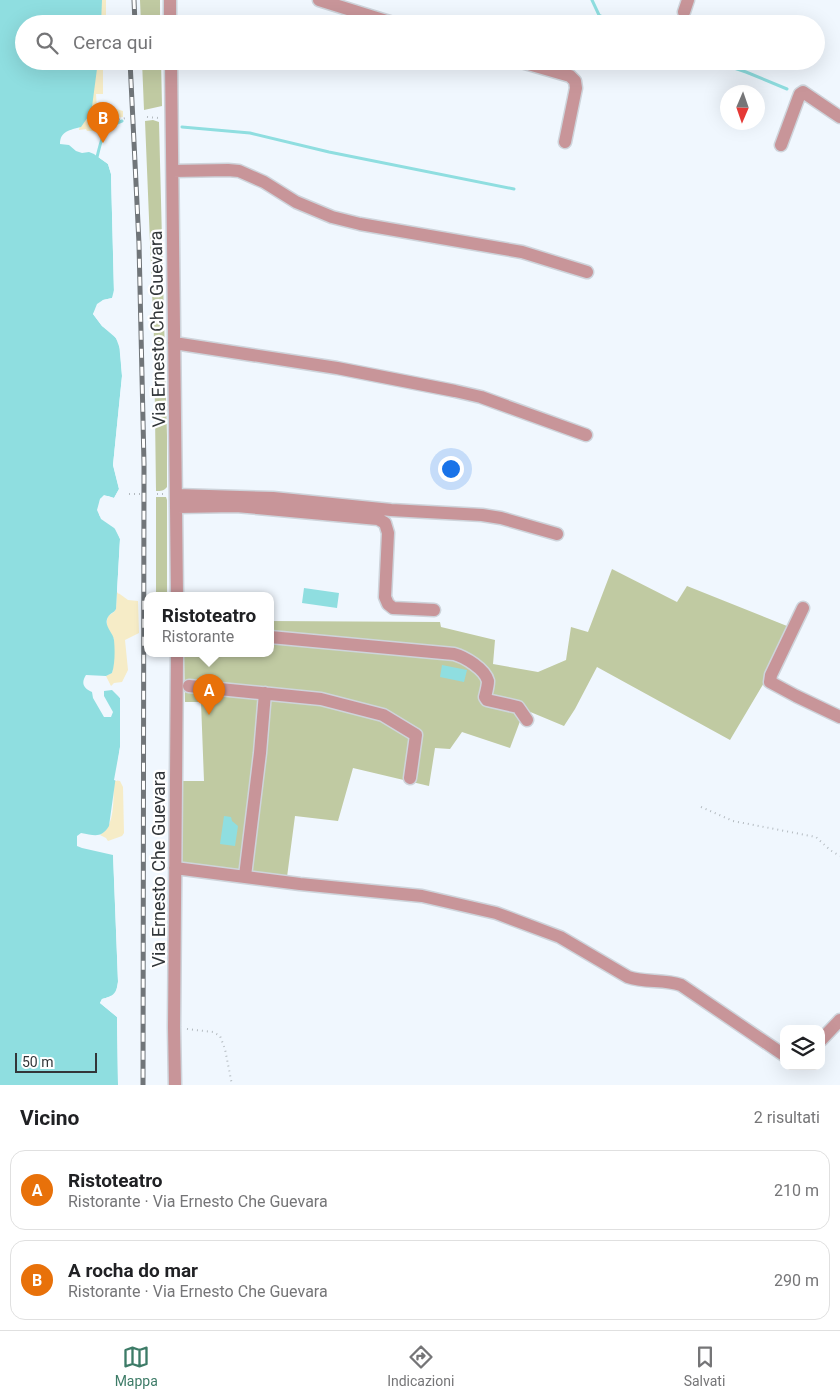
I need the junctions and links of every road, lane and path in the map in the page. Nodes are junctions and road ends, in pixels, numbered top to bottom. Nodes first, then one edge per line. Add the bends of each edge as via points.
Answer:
1 (170, 0) edge
2 (319, 0) edge
3 (170, 15) edge
4 (367, 15) edge
5 (171, 70) edge
6 (549, 70) edge
7 (840, 117) edge
8 (126, 118) dead end
9 (107, 128) dead end
10 (566, 142) dead end
11 (781, 144) dead end
12 (173, 171) junction
13 (587, 272) dead end
14 (174, 343) junction
15 (586, 435) dead end
16 (129, 494) dead end
17 (142, 494) dead end
18 (177, 501) junction
19 (557, 534) dead end
20 (177, 592) edge
21 (803, 608) dead end
22 (434, 610) dead end
23 (274, 637) edge
24 (177, 657) edge
25 (189, 686) dead end
26 (265, 693) junction
27 (840, 717) edge
28 (527, 720) dead end
29 (410, 778) dead end
30 (701, 807) dead end
31 (840, 856) edge
32 (175, 868) junction
33 (245, 876) junction
34 (840, 1020) edge
35 (174, 1027) junction
36 (825, 1036) edge
37 (780, 1052) edge
38 (175, 1085) edge
39 (232, 1085) edge

1 - 3 street
2 - 4 street
5 - 12 street, Via Ernesto Che Guevara
6 - 10 street via 570,76 575,81
7 - 11 street via 803,92
8 - 9 path via 116,120
12 - 13 street via 240,171 332,218 522,252
12 - 14 street, Via Ernesto Che Guevara
14 - 15 street via 337,368 455,391 481,397
14 - 18 street, Via Ernesto Che Guevara
16 - 17 path
18 - 19 street via 273,498 482,515
18 - 20 street, Via Ernesto Che Guevara
18 - 22 street via 378,518 388,533 385,596 388,604 394,608
21 - 27 street via 770,682
23 - 28 street via 468,658 486,676 487,700 518,706
24 - 32 street, Via Ernesto Che Guevara
25 - 26 street
26 - 29 street via 321,699 383,715 416,735
26 - 33 street
30 - 31 path via 733,821 816,838
32 - 33 street
32 - 35 street, Via Ernesto Che Guevara
33 - 37 street via 422,896 510,918 560,937 628,977 681,985
34 - 36 street
35 - 38 street, Via Ernesto Che Guevara
35 - 39 path via 213,1032 220,1036

